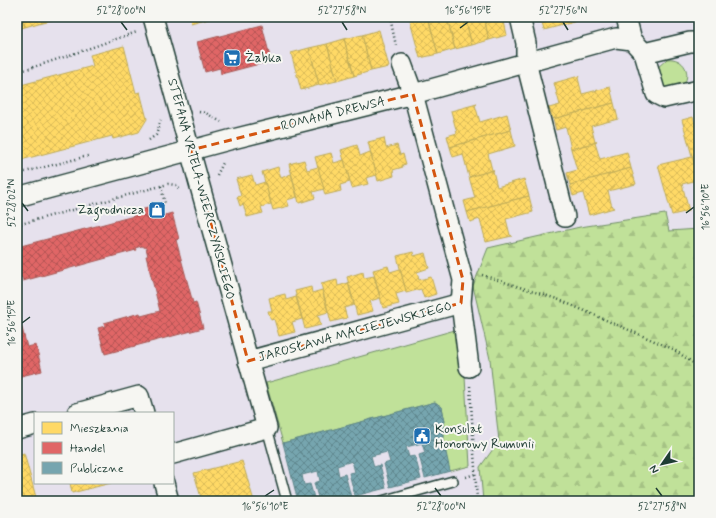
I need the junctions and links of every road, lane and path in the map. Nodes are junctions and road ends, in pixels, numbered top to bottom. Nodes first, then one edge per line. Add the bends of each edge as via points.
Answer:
1 (153, 17) edge
2 (390, 17) edge
3 (520, 17) edge
4 (626, 17) edge
5 (137, 32) dead end
6 (699, 42) edge
7 (638, 47) junction
8 (526, 62) junction
9 (402, 64) joint
10 (17, 72) edge
11 (699, 90) edge
12 (413, 94) junction
13 (194, 110) dead end
14 (161, 120) dead end
15 (225, 124) dead end
16 (142, 142) dead end
17 (191, 150) junction
18 (92, 155) dead end
19 (227, 156) dead end
20 (17, 174) edge
21 (217, 178) dead end
22 (160, 186) junction
23 (184, 193) dead end
24 (17, 197) edge
25 (166, 204) dead end
26 (565, 217) dead end
27 (17, 225) edge
28 (459, 266) junction
29 (461, 303) junction
30 (248, 360) junction
31 (469, 366) joint
32 (699, 366) edge
33 (81, 412) edge
34 (144, 412) edge
35 (34, 424) edge
36 (267, 428) junction
37 (17, 429) edge
38 (174, 454) edge
39 (453, 481) dead end
40 (164, 484) edge
41 (387, 500) edge
42 (169, 501) edge
43 (287, 501) edge
44 (477, 501) edge

1 - 17 street, STEFANA VRTELA-WIERCZYŃSKIEGO
2 - 9 path
3 - 8 street via 526,43
4 - 7 street
5 - 10 path
6 - 7 street, ROMANA DREWSA
7 - 8 street, ROMANA DREWSA via 616,38
7 - 11 street via 656,94 664,98
8 - 12 street, ROMANA DREWSA
8 - 26 street
9 - 12 street
12 - 17 street, ROMANA DREWSA
12 - 28 street
13 - 15 path via 206,113
14 - 16 path via 156,135
17 - 24 street, ROMANA DREWSA
17 - 30 street, STEFANA VRTELA-WIERCZYŃSKIEGO
18 - 20 path
19 - 21 path
22 - 23 path via 176,185
22 - 25 path
22 - 27 path
28 - 29 street via 463,280
28 - 32 path via 557,299 673,349
29 - 30 street, JAROSŁAWA MACIEJEWSKIEGO
29 - 31 street
30 - 36 street, JAROSŁAWA MACIEJEWSKIEGO
31 - 44 path
33 - 34 street via 139,396
35 - 37 street
36 - 38 street
36 - 43 lane
39 - 41 lane
40 - 42 street

